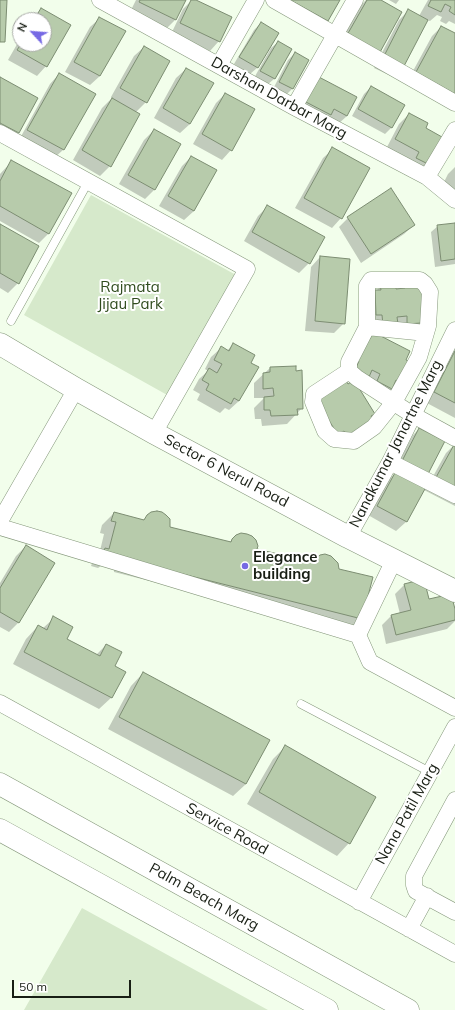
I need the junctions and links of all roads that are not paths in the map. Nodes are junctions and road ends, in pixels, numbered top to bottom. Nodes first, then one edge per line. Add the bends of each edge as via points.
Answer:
1 (100, 0) edge
2 (256, 0) edge
3 (274, 0) edge
4 (355, 0) edge
5 (335, 35) junction
6 (219, 65) junction
7 (455, 103) edge
8 (294, 107) junction
9 (455, 130) edge
10 (0, 133) edge
11 (427, 177) junction
12 (88, 182) junction
13 (455, 200) edge
14 (11, 321) dead end
15 (367, 327) junction
16 (426, 333) junction
17 (453, 336) edge
18 (0, 344) edge
19 (348, 371) junction
20 (76, 390) junction
21 (394, 402) junction
22 (413, 415) junction
23 (154, 433) junction
24 (455, 438) edge
25 (390, 462) junction
26 (455, 495) edge
27 (0, 521) edge
28 (0, 527) edge
29 (348, 537) junction
30 (394, 560) junction
31 (455, 591) edge
32 (358, 635) junction
33 (0, 703) edge
34 (301, 704) dead end
35 (455, 708) edge
36 (455, 727) edge
37 (430, 772) junction
38 (0, 784) edge
39 (455, 800) edge
40 (0, 830) edge
41 (427, 896) junction
42 (359, 902) junction
43 (455, 912) edge
44 (409, 929) junction
45 (455, 954) edge
46 (327, 1010) edge
47 (408, 1010) edge

1 - 6 street, Darshan Darbar Marg
2 - 6 street
3 - 5 street
4 - 5 street
5 - 7 street
5 - 8 street
6 - 8 street, Darshan Darbar Marg
8 - 11 street, Darshan Darbar Marg
9 - 11 street
10 - 12 street
11 - 13 street, Darshan Darbar Marg
12 - 14 lane
12 - 23 street via 247,269
15 - 16 street
15 - 16 street via 367,286 372,280 420,280 430,292
15 - 19 street via 349,362
16 - 21 street via 419,357
17 - 22 street, Nandkumar Janartne Marg
18 - 20 main road, Sector 6 Nerul Road
19 - 21 street
19 - 21 street via 314,394 313,402 325,431 334,439 354,441 374,427
20 - 23 main road, Sector 6 Nerul Road
20 - 27 street
21 - 22 street
22 - 24 street
22 - 25 street, Nandkumar Janartne Marg
23 - 29 main road, Sector 6 Nerul Road
25 - 26 street
25 - 29 street, Nandkumar Janartne Marg
28 - 32 street
29 - 30 main road, Sector 6 Nerul Road
30 - 31 main road, Sector 6 Nerul Road
30 - 32 street
32 - 35 street via 370,662
33 - 42 street, Service Road
34 - 37 lane
36 - 37 street, Nana Patil Marg
37 - 42 street, Nana Patil Marg
38 - 47 main road, Palm Beach Marg
39 - 41 street via 414,876 416,891
40 - 46 main road
41 - 43 street
41 - 44 street
42 - 44 street, Service Road
44 - 45 street, Service Road

